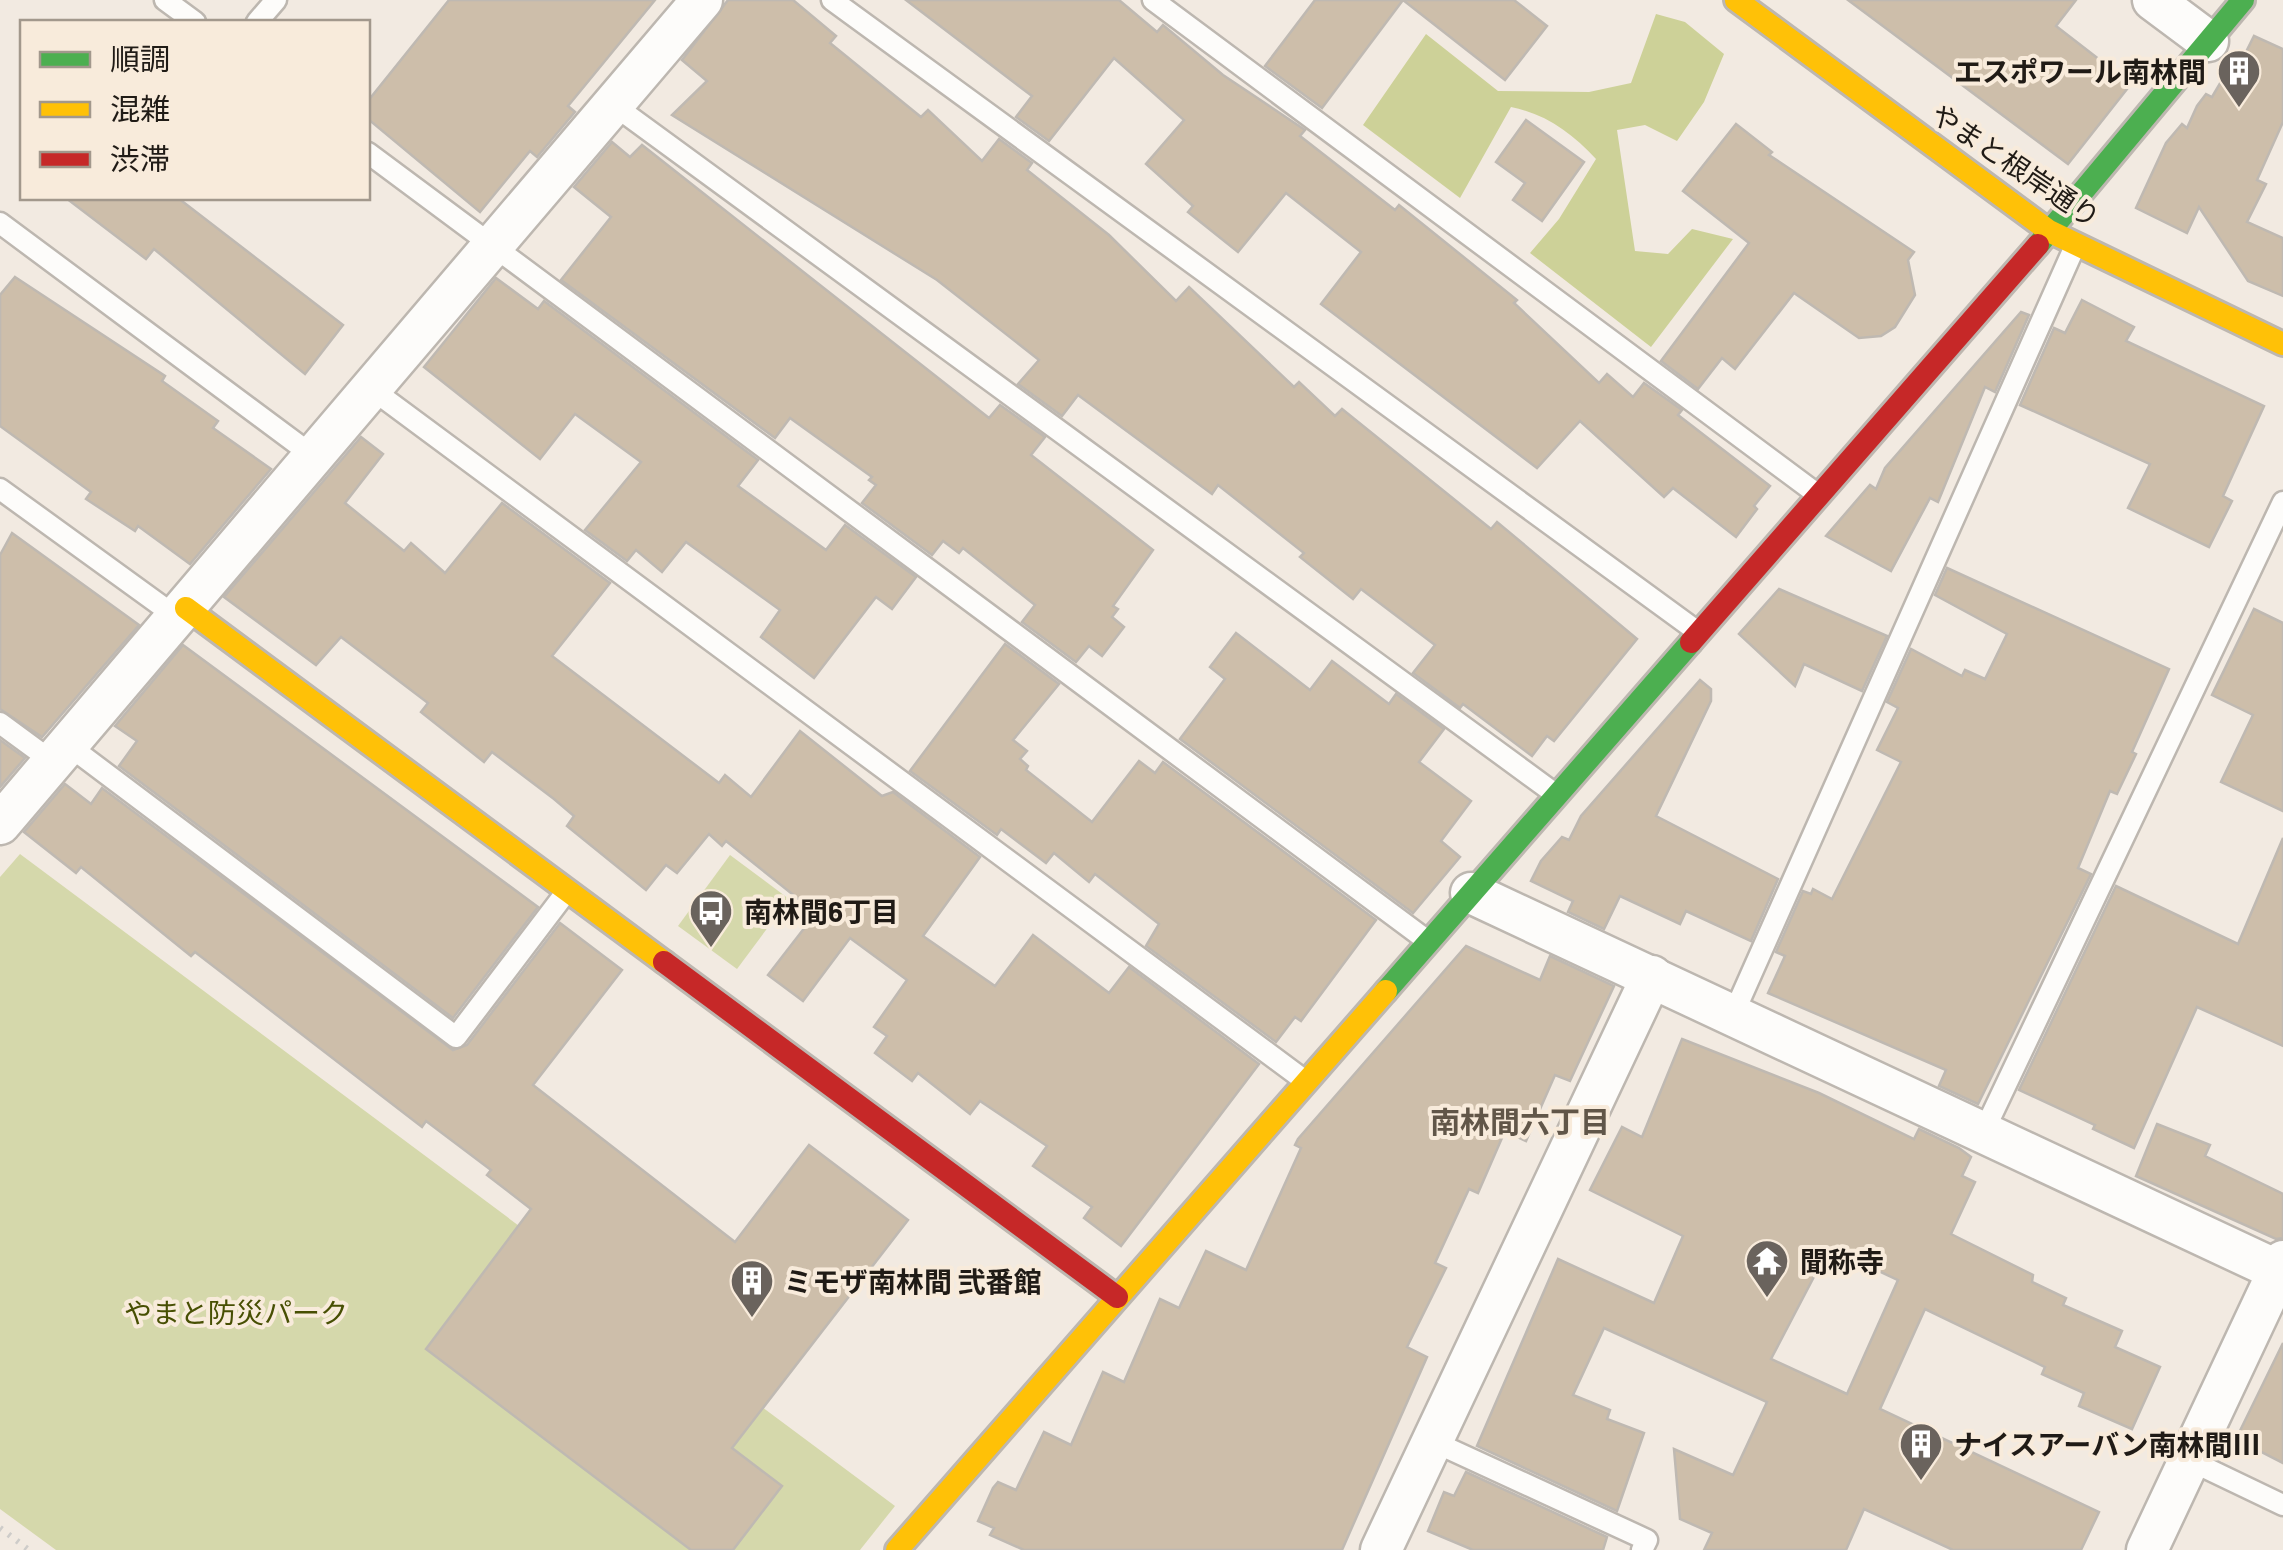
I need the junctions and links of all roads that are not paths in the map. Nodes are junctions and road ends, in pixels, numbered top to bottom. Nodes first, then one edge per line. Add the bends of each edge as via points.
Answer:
1 (165, 0) edge
2 (276, 0) edge
3 (702, 0) edge
4 (832, 0) edge
5 (1153, 0) edge
6 (1736, 0) edge
7 (2154, 0) edge
8 (2243, 0) edge
9 (193, 20) edge
10 (259, 20) edge
11 (2208, 40) junction
12 (612, 104) junction
13 (370, 155) edge
14 (0, 223) edge
15 (2049, 231) junction
16 (2075, 246) junction
17 (492, 247) junction
18 (2283, 344) edge
19 (369, 387) junction
20 (312, 455) junction
21 (0, 489) edge
22 (1818, 495) junction
23 (2283, 502) edge
24 (182, 613) junction
25 (1700, 633) junction
26 (0, 723) edge
27 (60, 753) junction
28 (1556, 795) junction
29 (0, 824) edge
30 (568, 890) junction
31 (1471, 893) junction
32 (1428, 942) junction
33 (1652, 976) junction
34 (1733, 1015) junction
35 (1306, 1081) junction
36 (1983, 1132) junction
37 (2281, 1268) edge
38 (1117, 1297) junction
39 (1432, 1441) junction
40 (2189, 1460) junction
41 (2283, 1505) edge
42 (914, 1546) edge
43 (1381, 1550) edge
44 (1642, 1550) edge
45 (2147, 1550) edge

1 - 9 lane
2 - 10 lane
3 - 12 street
4 - 25 lane
5 - 22 lane
6 - 15 street, やまと根岸通り
7 - 11 street
8 - 11 street
11 - 15 street
12 - 17 street
12 - 28 lane
13 - 17 lane
14 - 20 lane
15 - 16 street, やまと根岸通り
15 - 22 street
16 - 18 street, やまと根岸通り
16 - 34 lane
17 - 19 street
17 - 32 lane
19 - 20 street
19 - 35 lane
20 - 24 street
21 - 24 lane
22 - 25 street
23 - 36 lane
24 - 27 street
24 - 30 street
25 - 28 street
26 - 27 lane
27 - 29 street
27 - 30 lane via 456,1037
28 - 31 street
30 - 38 street
31 - 32 street
31 - 33 street
32 - 35 street
33 - 34 street
33 - 39 street
34 - 36 street
35 - 38 street
36 - 37 street
37 - 40 street
38 - 42 street
39 - 43 street
39 - 44 lane via 1647,1540
40 - 41 lane
40 - 45 street

